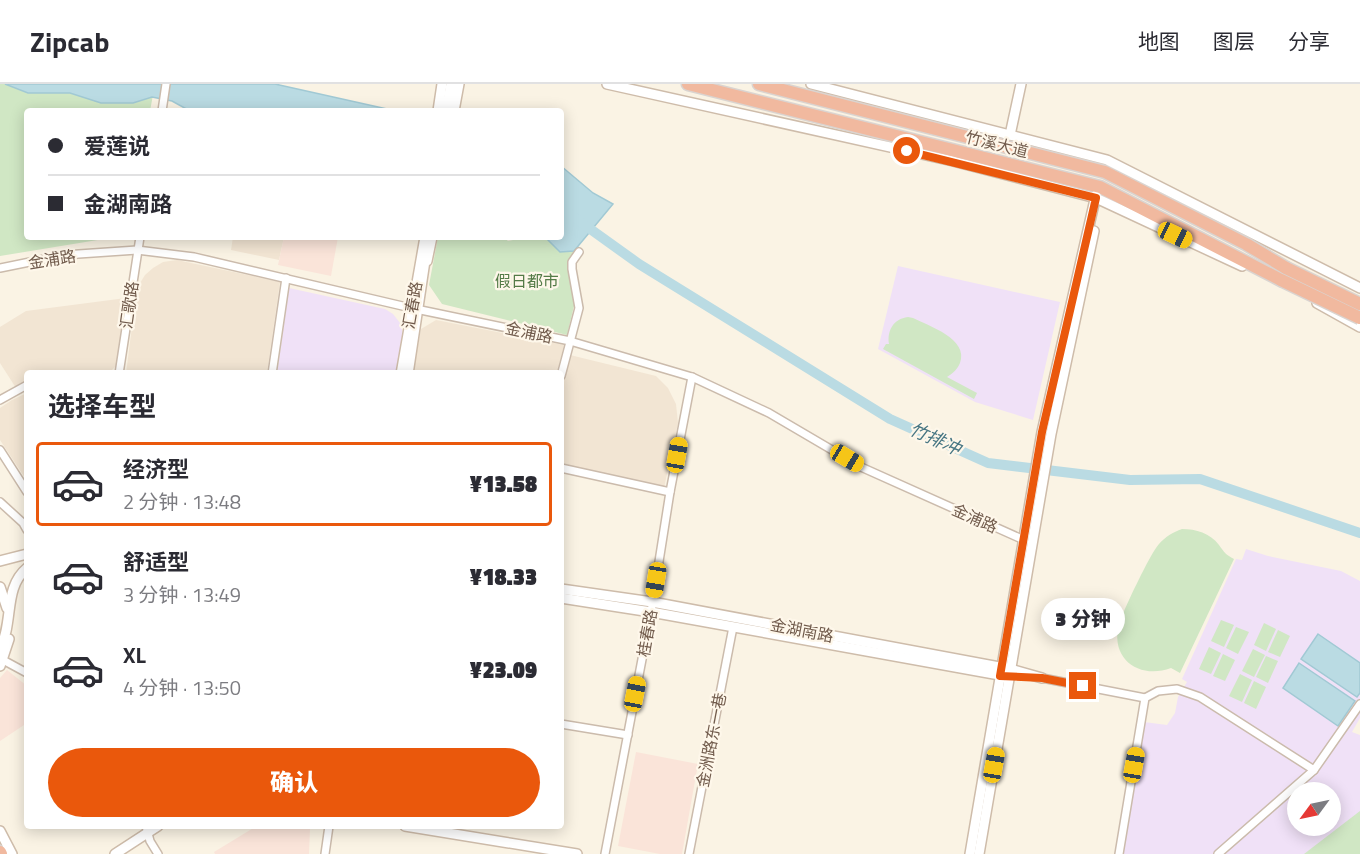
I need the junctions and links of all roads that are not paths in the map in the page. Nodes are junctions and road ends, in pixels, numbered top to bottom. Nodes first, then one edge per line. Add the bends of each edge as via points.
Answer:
1 (166, 84) edge
2 (441, 84) edge
3 (451, 84) edge
4 (459, 84) edge
5 (607, 84) edge
6 (688, 84) edge
7 (759, 84) edge
8 (811, 84) edge
9 (1021, 84) edge
10 (162, 108) edge
11 (446, 108) edge
12 (446, 108) edge
13 (447, 108) edge
14 (1010, 135) junction
15 (1099, 193) junction
16 (139, 240) edge
17 (424, 240) edge
18 (431, 240) edge
19 (137, 250) junction
20 (579, 252) dead end
21 (1260, 252) junction
22 (1298, 257) junction
23 (423, 265) junction
24 (0, 268) edge
25 (286, 278) junction
26 (1285, 278) junction
27 (1360, 288) edge
28 (1360, 304) edge
29 (415, 308) junction
30 (1360, 318) edge
31 (1360, 327) edge
32 (570, 341) junction
33 (120, 370) edge
34 (273, 370) edge
35 (402, 370) edge
36 (408, 370) edge
37 (563, 370) edge
38 (692, 377) junction
39 (24, 387) edge
40 (0, 400) edge
41 (0, 450) edge
42 (564, 469) edge
43 (24, 487) edge
44 (670, 492) junction
45 (0, 502) edge
46 (1032, 516) junction
47 (24, 525) edge
48 (1024, 540) junction
49 (24, 555) edge
50 (0, 561) edge
51 (24, 571) edge
52 (0, 587) edge
53 (564, 590) edge
54 (564, 598) edge
55 (652, 607) junction
56 (10, 618) junction
57 (733, 627) junction
58 (0, 648) edge
59 (2, 663) edge
60 (24, 672) edge
61 (1005, 672) junction
62 (1042, 678) joint
63 (1146, 699) junction
64 (1360, 704) edge
65 (564, 724) edge
66 (628, 735) junction
67 (1314, 770) junction
68 (147, 829) edge
69 (329, 829) edge
70 (423, 829) edge
71 (472, 829) edge
72 (0, 831) edge
73 (471, 837) junction
74 (12, 854) edge
75 (115, 854) edge
76 (158, 854) edge
77 (325, 854) edge
78 (577, 854) edge
79 (605, 854) edge
80 (689, 854) edge
81 (970, 854) edge
82 (979, 854) edge
83 (1119, 854) edge
84 (1218, 854) edge

1 - 10 street
2 - 11 main road
3 - 12 main road
4 - 13 main road
5 - 15 main road
6 - 15 highway, 竹溪大道
7 - 21 highway, 竹溪大道 via 1106,172
8 - 14 main road
9 - 14 main road
14 - 22 main road via 1107,160
15 - 26 main road
15 - 26 highway, 竹溪大道
15 - 46 main road
16 - 19 street, 汇歌路
17 - 23 main road, 汇春路
18 - 23 main road
19 - 24 street, 金浦路 via 64,255
19 - 25 street, 金浦路 via 194,257
19 - 33 street, 汇歌路
20 - 32 street via 572,262 579,308
21 - 22 main road
21 - 26 highway, 竹溪大道
22 - 27 main road
23 - 29 main road, 汇春路
25 - 29 street, 金浦路
25 - 34 street
26 - 28 highway, bridge
26 - 30 highway, bridge
26 - 31 main road
29 - 32 street, 金浦路
29 - 35 main road, 汇春路
29 - 36 main road, 汇春路
32 - 37 street
32 - 38 street, 金浦路
38 - 44 street, 桂春路
38 - 48 street, 金浦路 via 769,413 861,467
39 - 40 street
41 - 43 street
42 - 44 street
44 - 55 street, 桂春路
45 - 47 street
46 - 48 main road
46 - 61 main road
48 - 61 main road
49 - 50 main road
51 - 56 main road via 12,590
52 - 56 main road
53 - 55 main road, 金湖南路
54 - 55 main road, 金湖南路
55 - 57 main road, 金湖南路
55 - 61 main road, 金湖南路
55 - 66 street, 桂春路
56 - 58 main road
56 - 59 main road
57 - 61 main road, 金湖南路
57 - 80 street, 金洲路东一巷
59 - 60 street
61 - 62 main road, 金湖南路
61 - 81 main road
61 - 82 main road
62 - 63 street, 金湖南路
63 - 67 street via 1158,690 1177,689 1200,697
63 - 83 street
64 - 67 street
65 - 66 street
66 - 79 street, 桂春路
67 - 84 street
68 - 75 main road
68 - 76 street
69 - 77 street
70 - 73 main road
71 - 73 street
72 - 74 main road
73 - 78 main road

